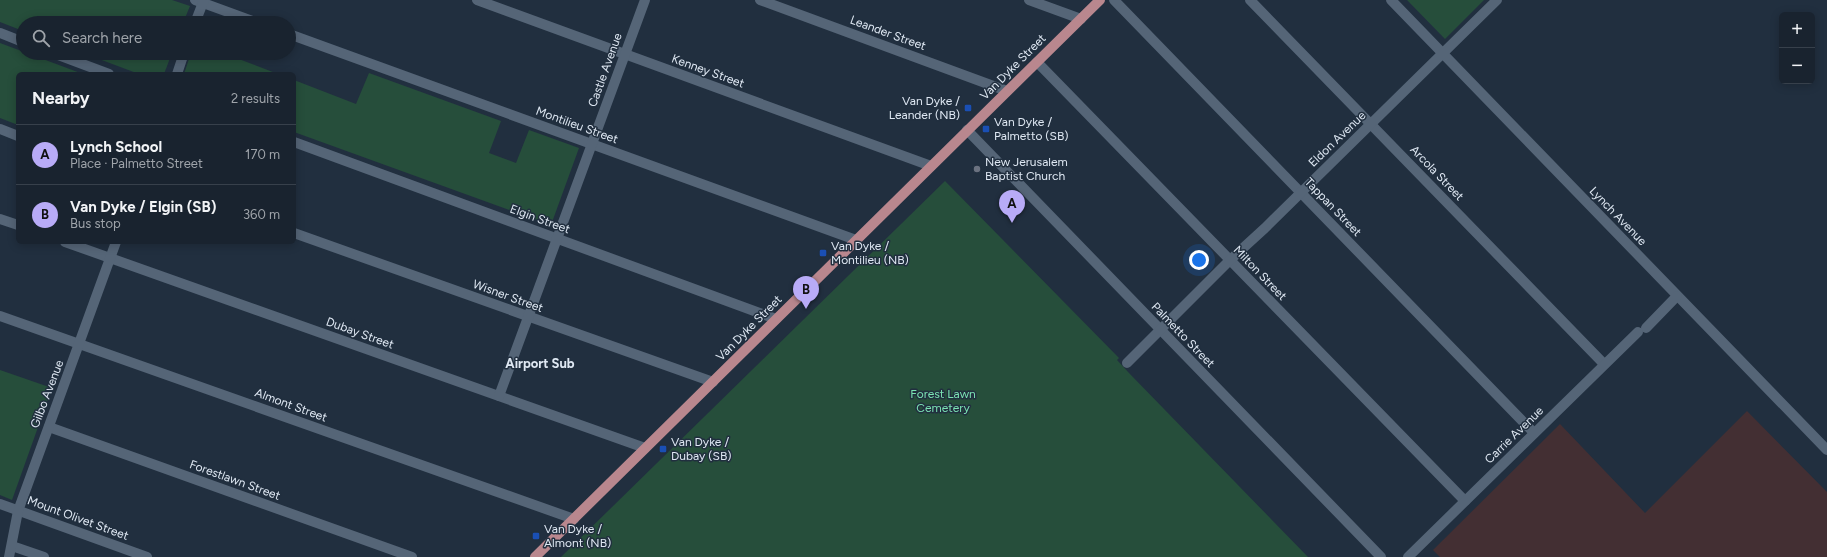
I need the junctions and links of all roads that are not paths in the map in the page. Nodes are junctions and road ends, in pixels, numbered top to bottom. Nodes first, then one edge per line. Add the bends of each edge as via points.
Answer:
1 (477, 0) edge
2 (645, 0) edge
3 (760, 0) edge
4 (1029, 0) edge
5 (1100, 0) edge
6 (1114, 0) edge
7 (1250, 0) edge
8 (1391, 0) edge
9 (1497, 0) edge
10 (201, 1) edge
11 (197, 16) edge
12 (240, 16) edge
13 (1081, 19) junction
14 (0, 33) edge
15 (296, 37) edge
16 (16, 39) edge
17 (625, 54) junction
18 (1442, 54) junction
19 (72, 60) edge
20 (182, 60) edge
21 (1037, 62) junction
22 (104, 72) edge
23 (178, 72) edge
24 (1008, 91) junction
25 (1371, 124) junction
26 (0, 129) edge
27 (967, 130) junction
28 (16, 135) edge
29 (296, 143) edge
30 (592, 144) junction
31 (931, 166) junction
32 (1301, 192) junction
33 (0, 219) edge
34 (16, 224) edge
35 (296, 235) edge
36 (557, 239) junction
37 (856, 240) junction
38 (72, 244) edge
39 (115, 244) edge
40 (110, 258) junction
41 (1230, 260) junction
42 (1677, 296) junction
43 (0, 316) edge
44 (528, 317) junction
45 (776, 319) junction
46 (1160, 330) junction
47 (80, 344) junction
48 (1127, 363) dead end
49 (1604, 364) junction
50 (713, 382) junction
51 (499, 396) junction
52 (49, 427) junction
53 (1534, 433) junction
54 (646, 448) junction
55 (1827, 450) edge
56 (1465, 501) junction
57 (0, 504) edge
58 (18, 511) junction
59 (574, 519) junction
60 (12, 546) junction
61 (10, 557) edge
62 (44, 557) edge
63 (147, 557) edge
64 (412, 557) edge
65 (535, 557) edge
66 (1381, 557) edge
67 (1408, 557) edge

1 - 17 street, Kenney Street
2 - 17 street, Castle Avenue
3 - 24 street, Leander Street
4 - 13 street
5 - 13 main road, Van Dyke Street
6 - 32 street, Tappan Street
7 - 25 street, Arcola Street
8 - 18 street, Lynch Avenue
9 - 18 street, Eldon Avenue
10 - 11 street
10 - 12 street
13 - 21 main road, Van Dyke Street
14 - 16 street
15 - 30 street, Montilieu Street
17 - 30 street, Castle Avenue
17 - 31 street, Kenney Street
18 - 25 street, Eldon Avenue
18 - 42 street, Lynch Avenue
19 - 22 street
20 - 23 street
21 - 24 main road, Van Dyke Street
21 - 41 street, Milton Street
24 - 27 main road, Van Dyke Street
25 - 32 street, Eldon Avenue
25 - 49 street, Arcola Street
26 - 28 street
27 - 31 main road, Van Dyke Street
27 - 46 street, Palmetto Street
29 - 36 street, Elgin Street
30 - 36 street, Castle Avenue
30 - 37 street, Montilieu Street
31 - 37 main road, Van Dyke Street
32 - 41 street, Eldon Avenue
32 - 53 street, Tappan Street
33 - 34 street
35 - 44 street, Wisner Street
36 - 44 street, Castle Avenue
36 - 45 street, Elgin Street
37 - 45 main road, Van Dyke Street
38 - 40 street, Dubay Street
39 - 40 street, Gilbo Avenue
40 - 47 street, Gilbo Avenue
40 - 51 street, Dubay Street
41 - 46 street, Eldon Avenue
41 - 56 street, Milton Street
42 - 49 street, Carrie Avenue
42 - 55 street, Lynch Avenue
43 - 47 street, Almont Street
44 - 50 street, Wisner Street
44 - 51 street, Castle Avenue
45 - 50 main road, Van Dyke Street
46 - 48 street, Eldon Avenue
46 - 66 street, Palmetto Street
47 - 52 street, Gilbo Avenue
47 - 59 street, Almont Street
49 - 53 street, Carrie Avenue
50 - 54 main road, Van Dyke Street
51 - 54 street, Dubay Street
52 - 58 street, Gilbo Avenue
52 - 64 street, Forestlawn Street
53 - 56 street, Carrie Avenue
54 - 59 main road, Van Dyke Street
56 - 67 street, Carrie Avenue
57 - 58 street, Mount Olivet Street
58 - 60 street, Gilbo Avenue
58 - 63 street, Mount Olivet Street
59 - 65 main road, Van Dyke Street
60 - 61 street, Gilbo Avenue
60 - 62 street

